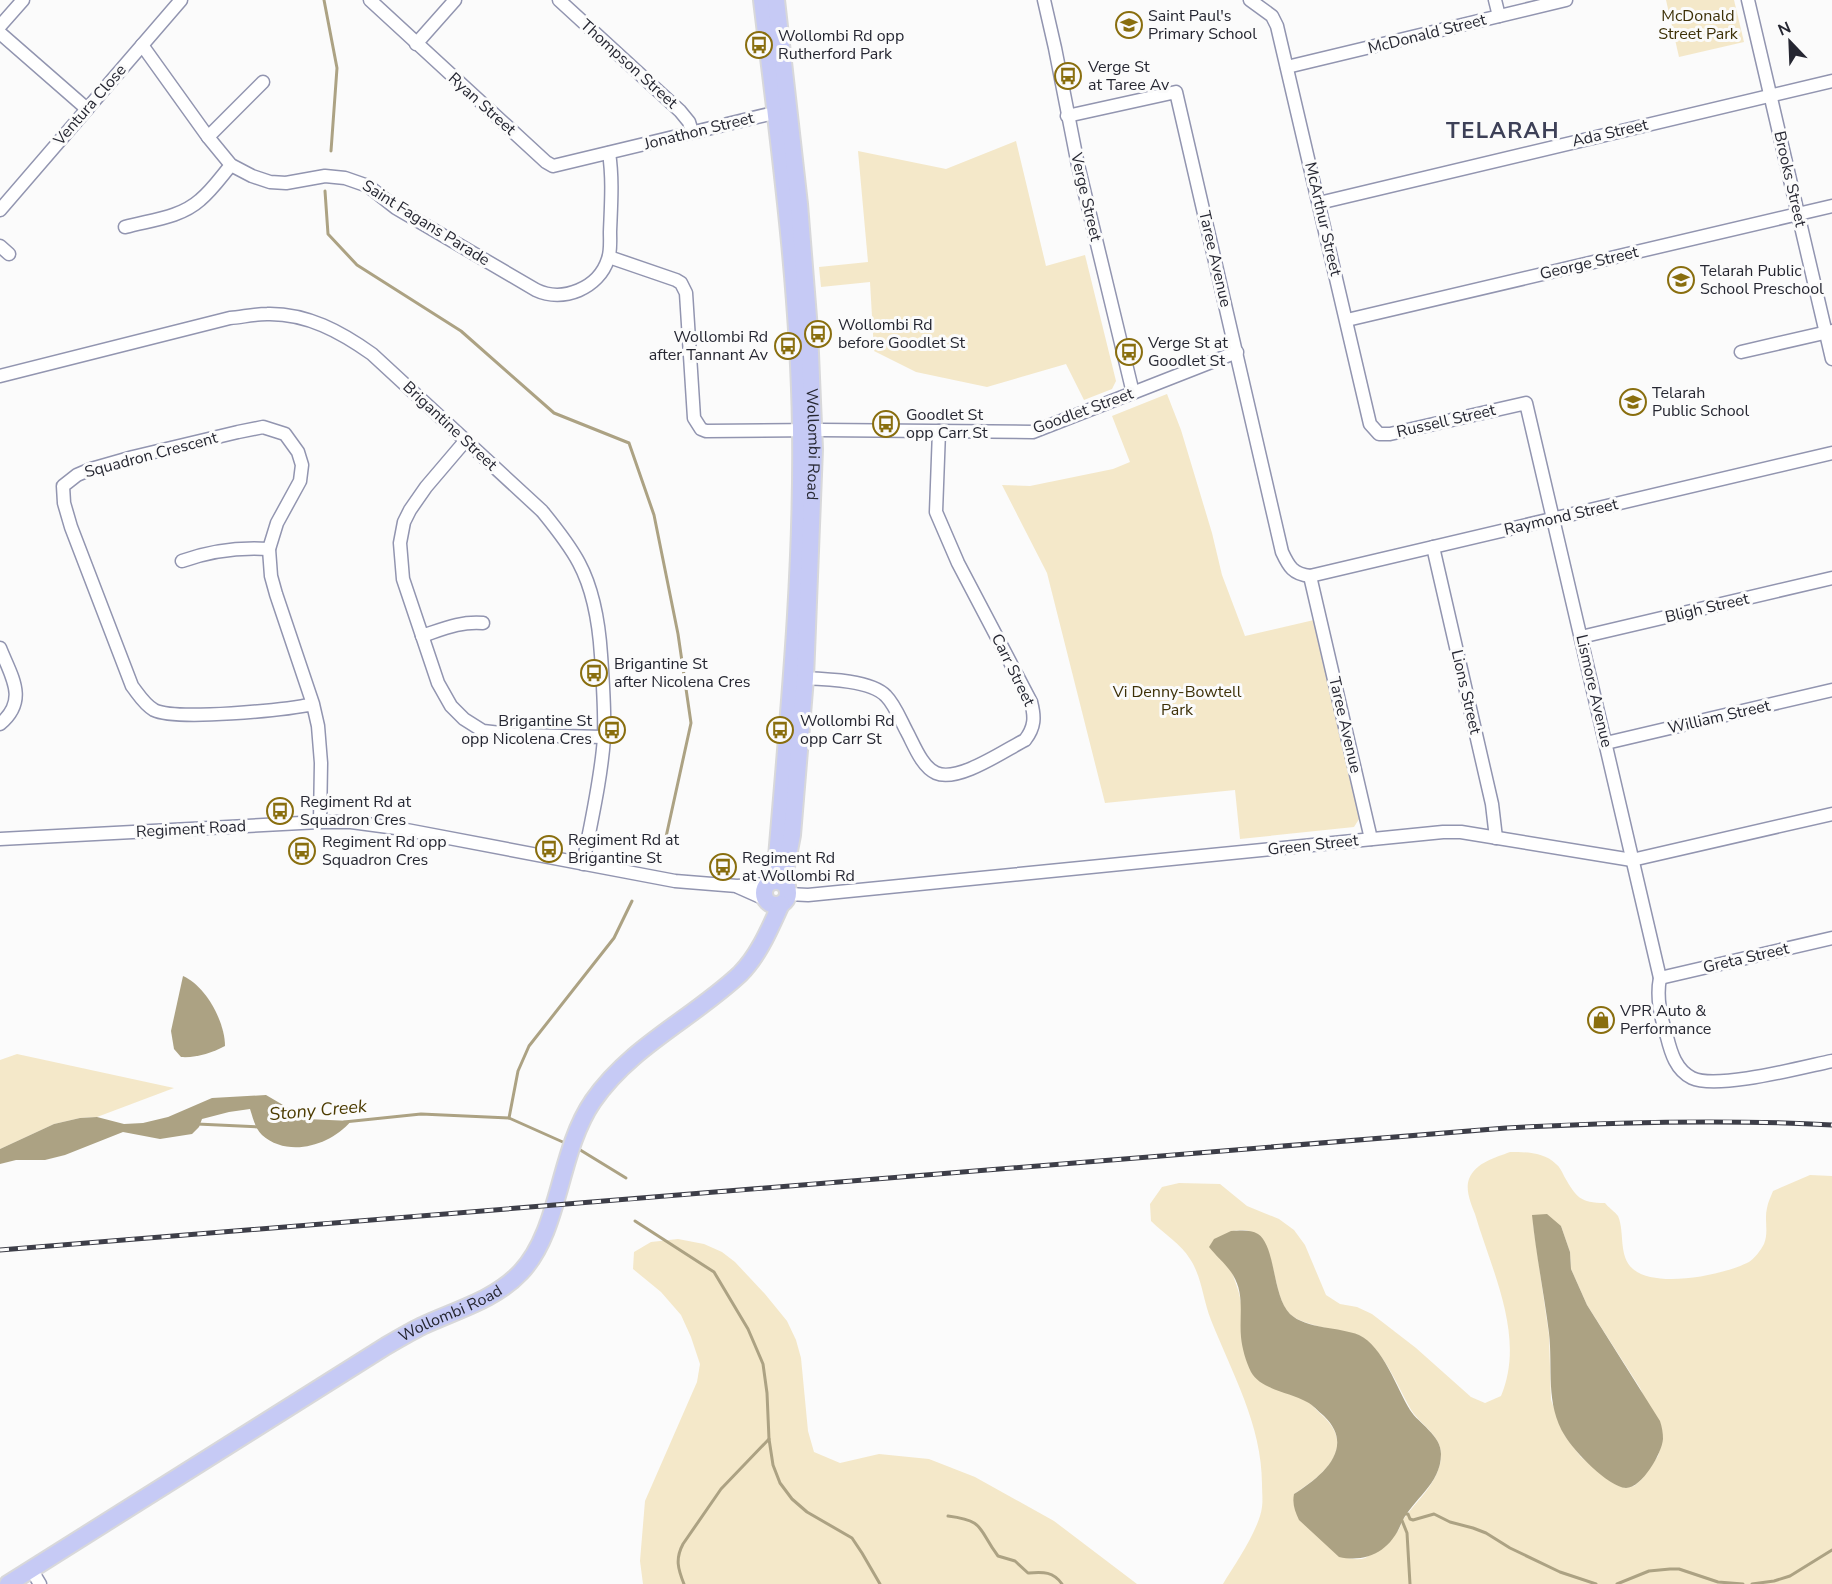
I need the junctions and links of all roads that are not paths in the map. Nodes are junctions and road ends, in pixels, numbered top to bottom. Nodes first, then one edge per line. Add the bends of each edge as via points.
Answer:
1 (22, 0) edge
2 (181, 0) edge
3 (370, 0) edge
4 (455, 0) edge
5 (559, 0) edge
6 (762, 0) edge
7 (776, 0) edge
8 (1044, 0) edge
9 (1250, 0) edge
10 (1495, 0) edge
11 (1566, 0) edge
12 (1748, 0) edge
13 (1499, 16) junction
14 (0, 26) edge
15 (0, 33) edge
16 (416, 44) junction
17 (142, 45) junction
18 (1287, 67) junction
19 (1832, 81) edge
20 (263, 82) dead end
21 (1771, 95) junction
22 (87, 109) junction
23 (783, 111) junction
24 (1067, 117) junction
25 (692, 132) junction
26 (208, 137) junction
27 (609, 153) junction
28 (231, 165) junction
29 (1319, 203) junction
30 (1832, 206) edge
31 (0, 210) edge
32 (1798, 213) junction
33 (125, 227) dead end
34 (609, 257) junction
35 (1347, 320) junction
36 (1829, 331) edge
37 (1237, 352) junction
38 (1741, 352) dead end
39 (1832, 359) edge
40 (0, 376) edge
41 (1133, 393) junction
42 (1526, 403) joint
43 (1370, 424) joint
44 (807, 430) junction
45 (939, 431) junction
46 (466, 440) junction
47 (1832, 453) edge
48 (1553, 519) junction
49 (1433, 548) junction
50 (269, 549) junction
51 (182, 561) dead end
52 (1310, 576) junction
53 (1832, 578) edge
54 (483, 623) dead end
55 (422, 636) junction
56 (1581, 637) junction
57 (0, 648) edge
58 (799, 678) junction
59 (1832, 690) edge
60 (313, 704) junction
61 (0, 724) edge
62 (604, 737) junction
63 (1606, 743) junction
64 (1832, 814) edge
65 (320, 822) junction
66 (1496, 838) junction
67 (0, 839) edge
68 (1371, 839) junction
69 (1632, 860) junction
70 (583, 864) junction
71 (775, 893) junction
72 (1832, 939) edge
73 (1660, 978) junction
74 (1832, 1061) edge
75 (31, 1569) junction
76 (8, 1584) edge
77 (40, 1584) edge

1 - 14 street
2 - 17 street, Ventura Close
3 - 16 street, Ryan Street
4 - 16 street
5 - 25 street, Thompson Street via 680,111
6 - 23 main road, Wollombi Road
7 - 23 main road, Wollombi Road
8 - 24 street, Verge Street
9 - 18 street, McArthur Street via 1272,16
10 - 13 street
11 - 13 street, McDonald Street
12 - 21 street, Brooks Street
13 - 18 street, McDonald Street
15 - 22 street
16 - 27 street, Ryan Street via 549,164 557,166
17 - 22 street, Ventura Close
17 - 26 street, Saint Fagans Parade
18 - 29 street, McArthur Street
19 - 21 street, Ada Street
20 - 26 street
21 - 29 street, Ada Street
21 - 32 street, Brooks Street
22 - 31 street, Ventura Close
23 - 25 street, Jonathon Street
23 - 44 main road, Wollombi Road via 809,330
24 - 37 street, Taree Avenue via 1176,92
24 - 41 street, Verge Street
25 - 27 street, Jonathon Street
26 - 28 street, Saint Fagans Parade
27 - 34 street
28 - 33 street via 205,196 189,208
28 - 34 street, Saint Fagans Parade via 270,182 335,176 361,183 550,295 584,288 599,275
29 - 35 street, McArthur Street
30 - 32 street, George Street
32 - 35 street, George Street
32 - 36 street, Brooks Street
34 - 44 street, Goodlet Street via 676,280 683,287 694,418 701,429
35 - 43 street, McArthur Street
36 - 38 street
36 - 39 street, Brooks Street
37 - 41 street, Goodlet Street
37 - 52 street, Taree Avenue via 1281,552 1290,569
40 - 46 street, Brigantine Street via 230,318 268,314 297,317 347,336 372,354
41 - 45 street, Goodlet Street via 1033,432
42 - 43 street, Russell Street via 1390,434 1379,434
42 - 48 street, Lismore Avenue
44 - 45 street, Goodlet Street
44 - 58 main road, Wollombi Road via 810,592
45 - 58 street, Carr Street via 936,512 958,563 1031,702 1031,732 1025,740 961,773 936,773 928,767 886,696 867,685
46 - 55 street via 426,487 404,522 400,543 403,579
46 - 62 street, Brigantine Street via 542,511 580,564 600,637
47 - 48 street, Raymond Street
48 - 49 street, Raymond Street
48 - 56 street, Lismore Avenue
49 - 52 street, Raymond Street
49 - 66 street, Lions Street via 1492,804
50 - 51 street via 225,550
50 - 60 street, Squadron Crescent via 276,594
50 - 60 street, Squadron Crescent via 277,523 300,481 302,465 285,435 263,427 134,457 77,475 63,486 71,527 132,686 142,701 155,710 175,715 269,711
52 - 68 street, Taree Avenue
53 - 56 street, Bligh Street
54 - 55 street via 457,624
55 - 62 street via 438,683 451,706 483,731
56 - 63 street, Lismore Avenue
57 - 61 street via 17,695 15,707
58 - 71 main road, Wollombi Road
59 - 63 street, William Street
60 - 65 street, Squadron Crescent via 321,763
62 - 70 street, Brigantine Street
63 - 69 street, Lismore Avenue
64 - 69 street, Green Street
65 - 67 street, Regiment Road
65 - 70 street, Regiment Road via 396,828
66 - 68 street, Green Street via 1452,832
66 - 69 street, Green Street
68 - 71 street, Green Street via 808,895
69 - 73 street, Lismore Avenue
70 - 71 street, Regiment Road via 675,881
71 - 75 main road, Wollombi Road via 770,928 741,973 628,1060 592,1102 574,1138 543,1236 534,1254 505,1286 386,1346
72 - 73 street, Greta Street
73 - 74 street, Lismore Avenue via 1662,1023 1671,1051 1678,1068 1694,1079 1756,1078
75 - 76 main road, Wollombi Road
75 - 77 street

